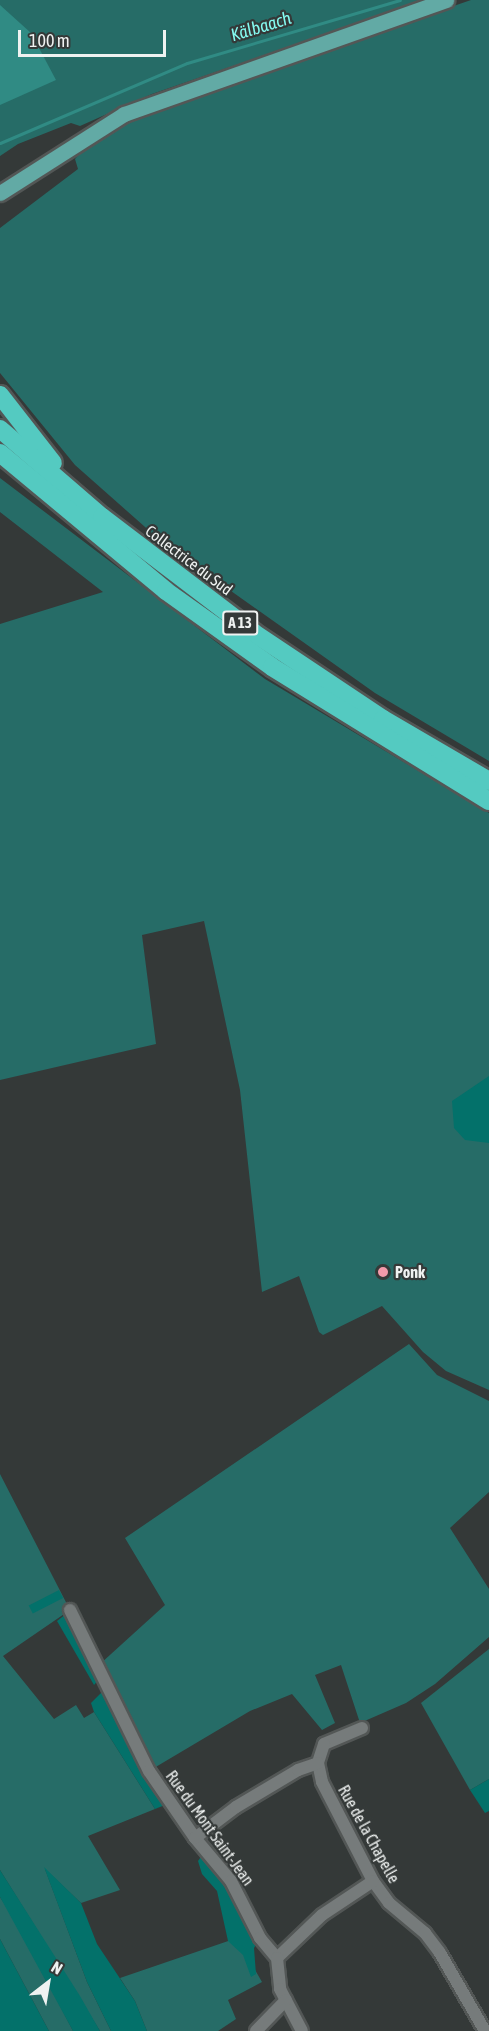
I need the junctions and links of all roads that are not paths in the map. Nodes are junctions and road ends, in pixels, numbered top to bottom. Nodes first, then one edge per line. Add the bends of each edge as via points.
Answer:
1 (446, 0) edge
2 (0, 193) edge
3 (0, 395) edge
4 (0, 429) edge
5 (0, 453) edge
6 (0, 470) edge
7 (102, 517) junction
8 (83, 525) junction
9 (489, 781) edge
10 (489, 801) edge
11 (69, 1610) dead end
12 (362, 1728) dead end
13 (318, 1763) junction
14 (195, 1838) junction
15 (373, 1881) junction
16 (277, 1958) junction
17 (286, 2001) junction
18 (256, 2031) edge
19 (302, 2031) edge
20 (485, 2031) edge

1 - 2 main road via 124,114
3 - 7 highway, A 13 via 36,444 84,492
4 - 7 highway, Collectrice du Sud / A 13
5 - 8 highway, A 13
6 - 8 highway, A 13 via 50,507
7 - 9 highway, Collectrice du Sud / A 13 via 263,639 383,719
8 - 10 highway, A 13 via 272,667
11 - 14 street, Rue du Mont Saint-Jean via 128,1733
12 - 13 street via 324,1744
13 - 14 street via 298,1770 245,1802
13 - 15 street, Rue de la Chapelle via 322,1782
14 - 16 street, Rue du Mont Saint-Jean via 231,1881 260,1938
15 - 16 street via 322,1915
15 - 20 street, Rue de la Chapelle via 389,1903 425,1933 440,1953
16 - 17 street via 275,1974
17 - 18 street
17 - 19 street

